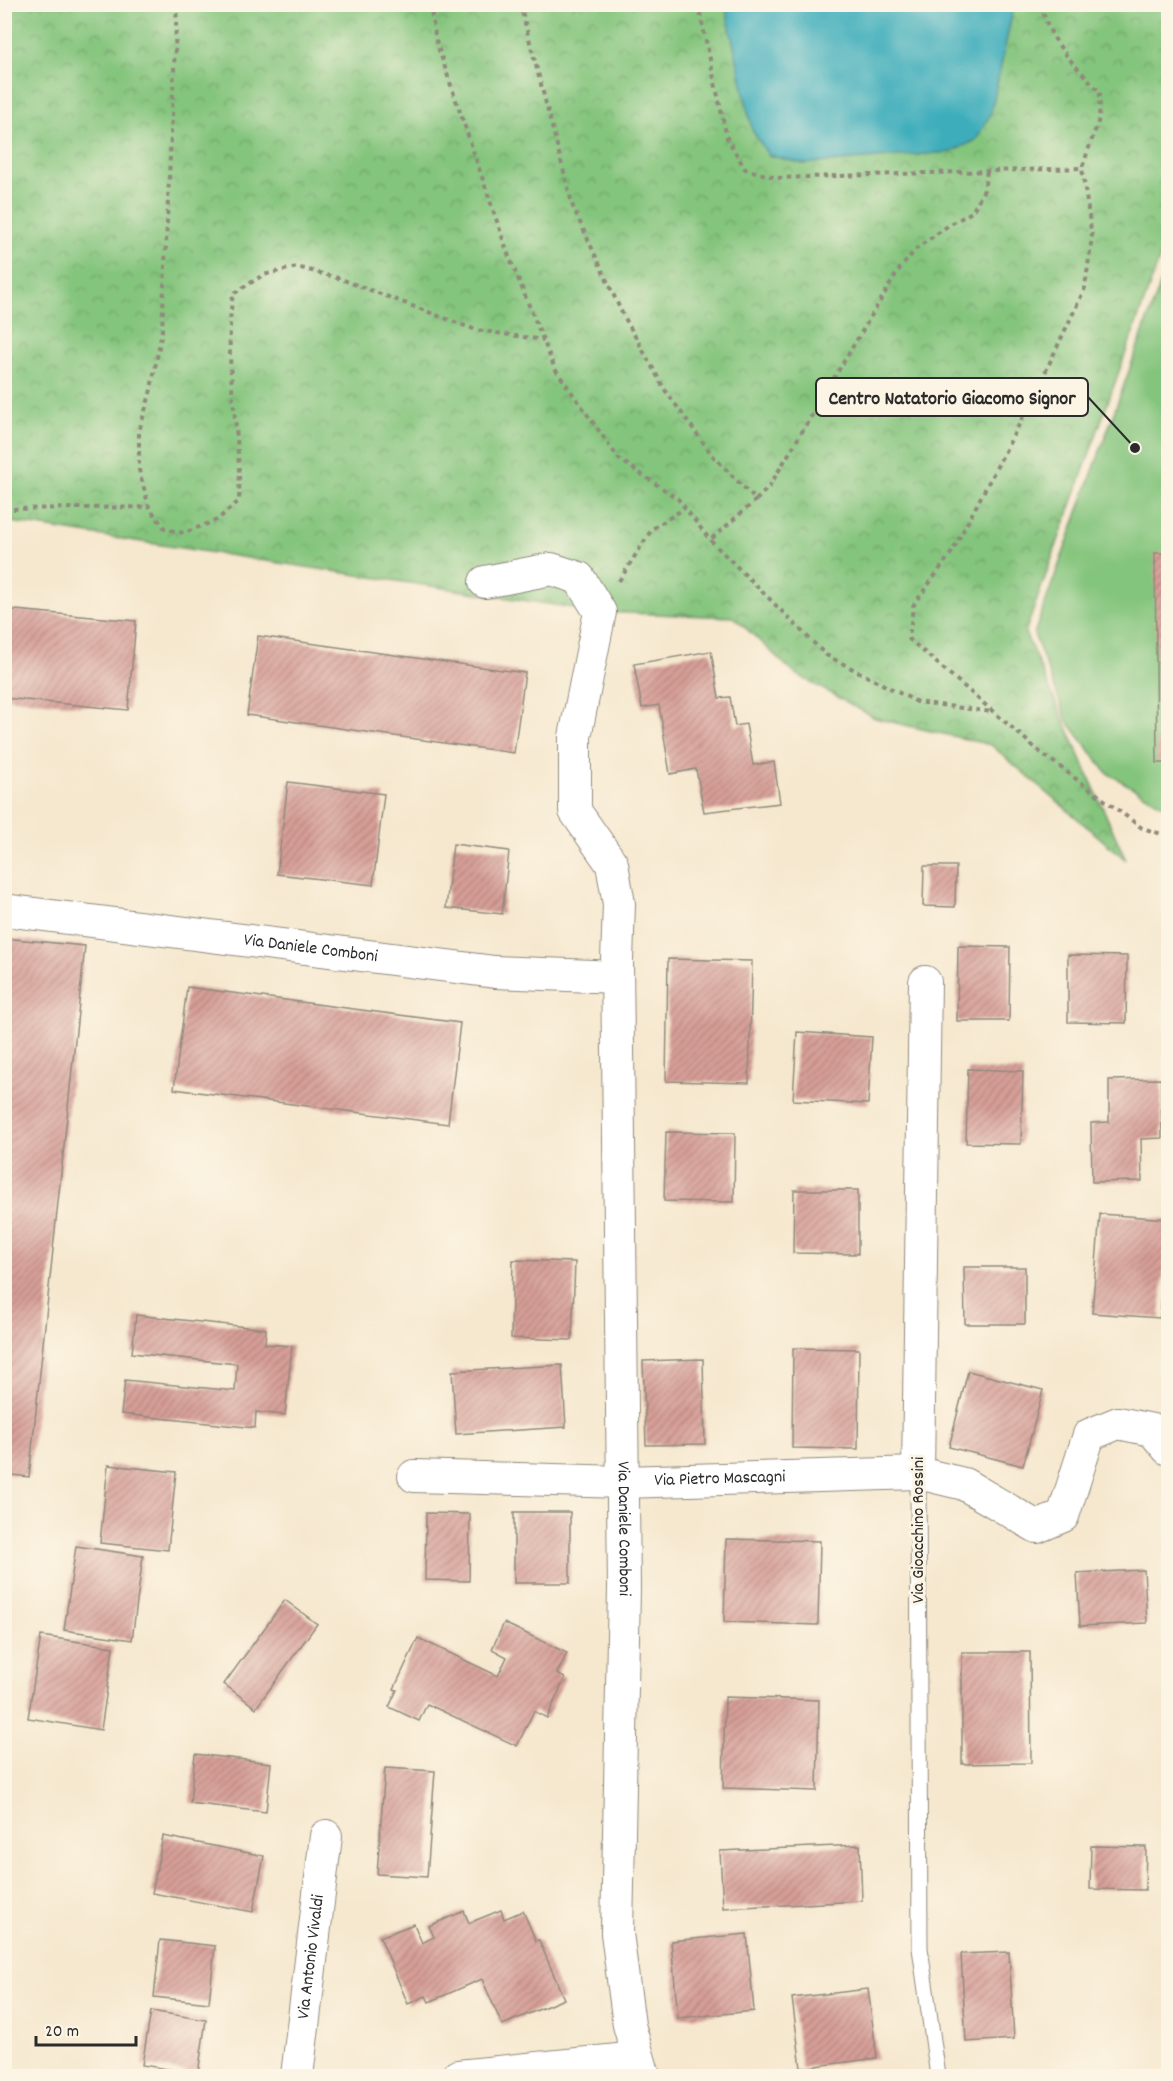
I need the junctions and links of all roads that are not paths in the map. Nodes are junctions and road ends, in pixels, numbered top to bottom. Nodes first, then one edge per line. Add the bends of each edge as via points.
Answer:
1 (484, 582) dead end
2 (4, 910) edge
3 (617, 977) junction
4 (925, 982) dead end
5 (1168, 1449) edge
6 (918, 1473) junction
7 (414, 1476) dead end
8 (623, 1482) junction
9 (326, 1836) dead end
10 (641, 2067) edge
11 (297, 2076) edge
12 (458, 2076) edge
13 (938, 2076) edge

1 - 3 street, Via Daniele Comboni via 550,569 579,578 600,612 575,737 575,811 612,864 618,904
2 - 3 street, Via Daniele Comboni via 495,972
3 - 8 street, Via Daniele Comboni
4 - 6 street, Via Gioacchino Rossini
5 - 6 street, Via Pietro Mascagni via 1152,1430 1118,1423 1089,1435 1063,1516 1037,1527 964,1484
6 - 8 street, Via Pietro Mascagni
6 - 13 lane, Via Gioacchino Rossini via 920,1948
7 - 8 street, Via Pietro Mascagni
8 - 10 street, Via Daniele Comboni via 617,1933 629,2025
9 - 11 street, Via Antonio Vivaldi
10 - 12 street

